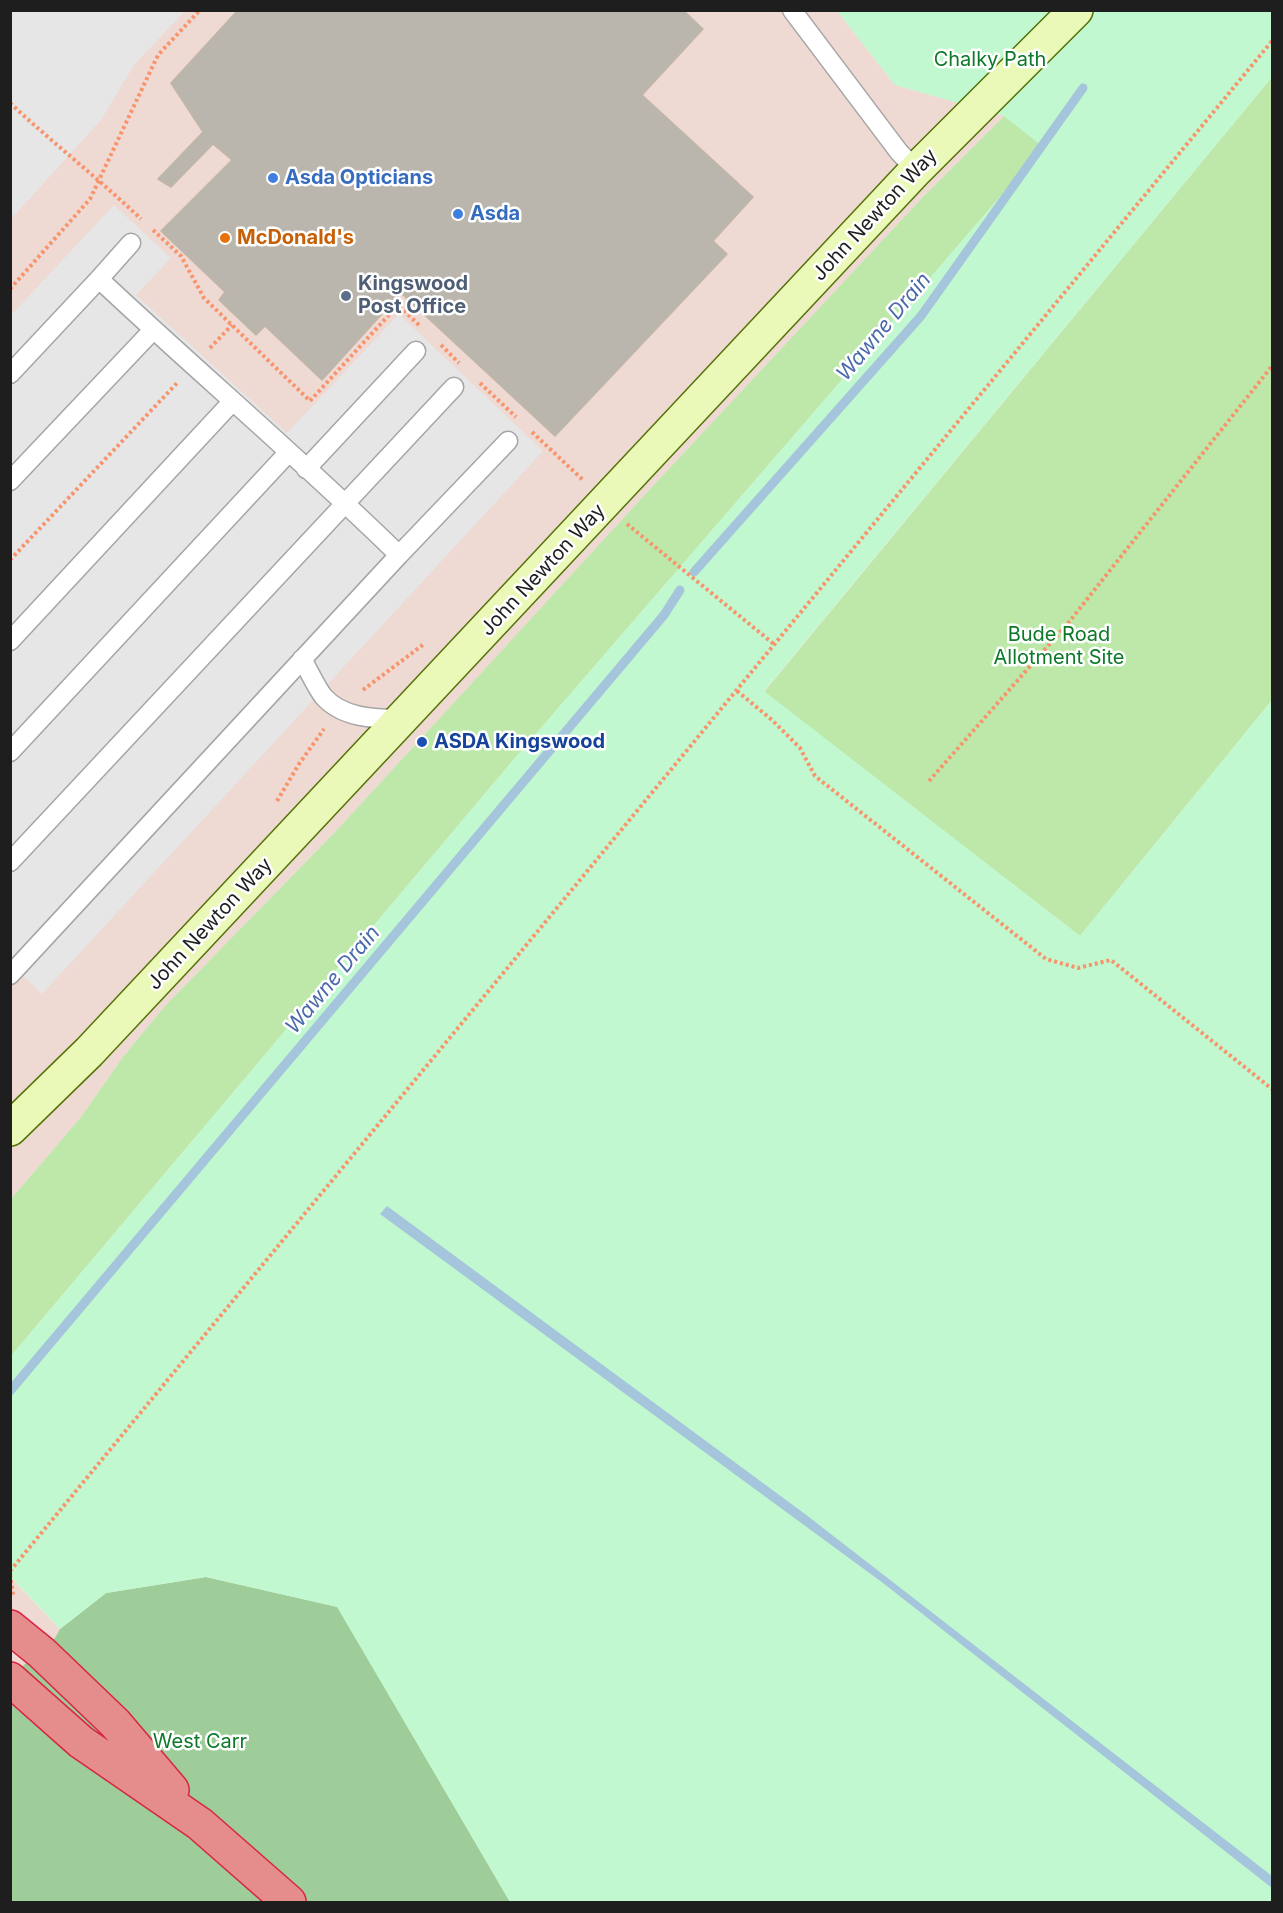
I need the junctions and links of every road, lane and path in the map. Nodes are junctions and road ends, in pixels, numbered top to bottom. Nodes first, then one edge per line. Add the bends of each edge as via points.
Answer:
1 (200, 10) edge
2 (792, 10) edge
3 (1076, 10) edge
4 (1272, 41) edge
5 (916, 170) junction
6 (131, 243) dead end
7 (99, 279) junction
8 (10, 289) edge
9 (232, 325) dead end
10 (153, 330) junction
11 (416, 351) dead end
12 (193, 366) junction
13 (1272, 366) edge
14 (10, 374) edge
15 (454, 387) dead end
16 (232, 402) junction
17 (508, 441) dead end
18 (288, 453) junction
19 (306, 469) junction
20 (10, 481) edge
21 (346, 503) junction
22 (399, 555) junction
23 (10, 560) edge
24 (10, 641) edge
25 (302, 659) junction
26 (736, 691) junction
27 (401, 719) junction
28 (10, 752) edge
29 (929, 782) dead end
30 (10, 862) edge
31 (10, 975) edge
32 (1272, 1089) edge
33 (10, 1129) edge
34 (10, 1573) edge
35 (12, 1595) dead end
36 (10, 1627) edge
37 (10, 1679) edge
38 (200, 1824) junction
39 (289, 1902) edge

1 - 8 path via 158,55 90,199
2 - 5 lane
3 - 5 street, John Newton Way
4 - 26 path
5 - 27 street, John Newton Way
6 - 7 lane
7 - 10 lane
7 - 14 lane
9 - 12 path
10 - 12 lane
10 - 20 lane
11 - 19 lane
12 - 16 lane
12 - 23 path
13 - 29 path via 1069,621
15 - 21 lane
16 - 18 lane
16 - 24 lane
17 - 22 lane
18 - 19 lane
18 - 28 lane
19 - 21 lane
21 - 22 lane
21 - 30 lane
22 - 25 lane
25 - 27 lane via 323,696 339,709 369,719
25 - 31 lane
26 - 32 path via 800,748 815,776 1046,959 1078,968 1111,960
26 - 34 path
27 - 33 street, John Newton Way via 89,1052
34 - 35 path
36 - 38 highway via 115,1723
37 - 38 highway via 81,1742
38 - 39 highway

